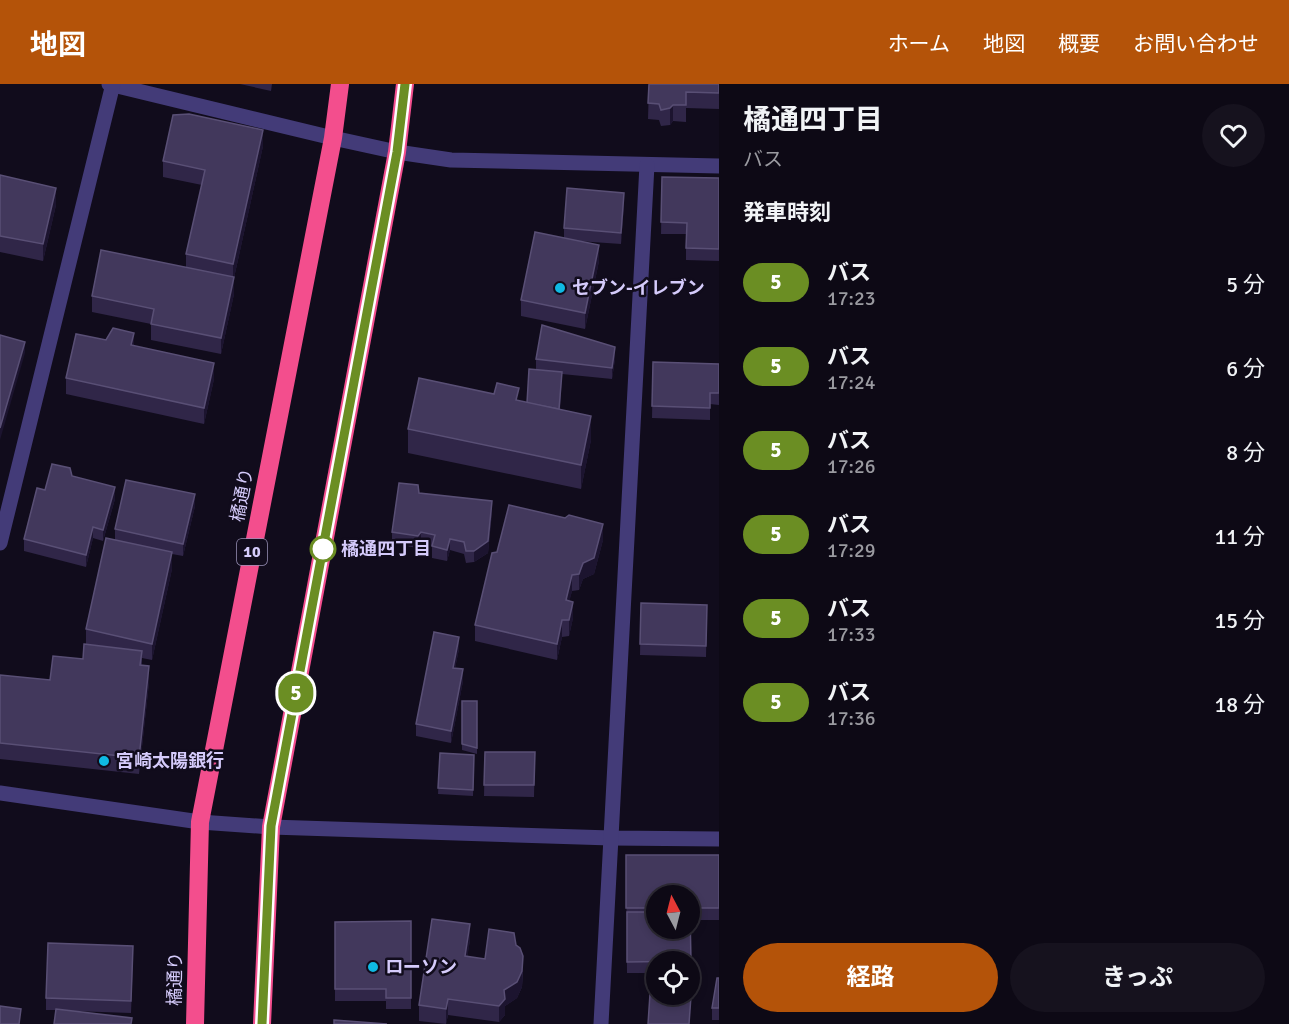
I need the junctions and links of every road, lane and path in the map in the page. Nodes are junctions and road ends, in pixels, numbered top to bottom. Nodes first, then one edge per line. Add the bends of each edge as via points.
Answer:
1 (112, 84) edge
2 (340, 84) edge
3 (405, 84) edge
4 (333, 138) junction
5 (397, 152) junction
6 (647, 165) junction
7 (719, 166) edge
8 (0, 543) edge
9 (0, 793) edge
10 (200, 822) junction
11 (271, 826) junction
12 (611, 838) junction
13 (719, 839) edge
14 (195, 1024) edge
15 (262, 1024) edge
16 (601, 1024) edge

1 - 4 street
1 - 8 street
2 - 4 highway, 橘通り / 10
3 - 5 highway
4 - 5 street
4 - 10 highway, 橘通り / 10
5 - 6 street via 451,160
5 - 11 highway
6 - 7 street
6 - 12 street
9 - 10 street
10 - 11 street
10 - 14 highway, 橘通り / 10
11 - 12 street
11 - 15 highway
12 - 13 street
12 - 16 street

